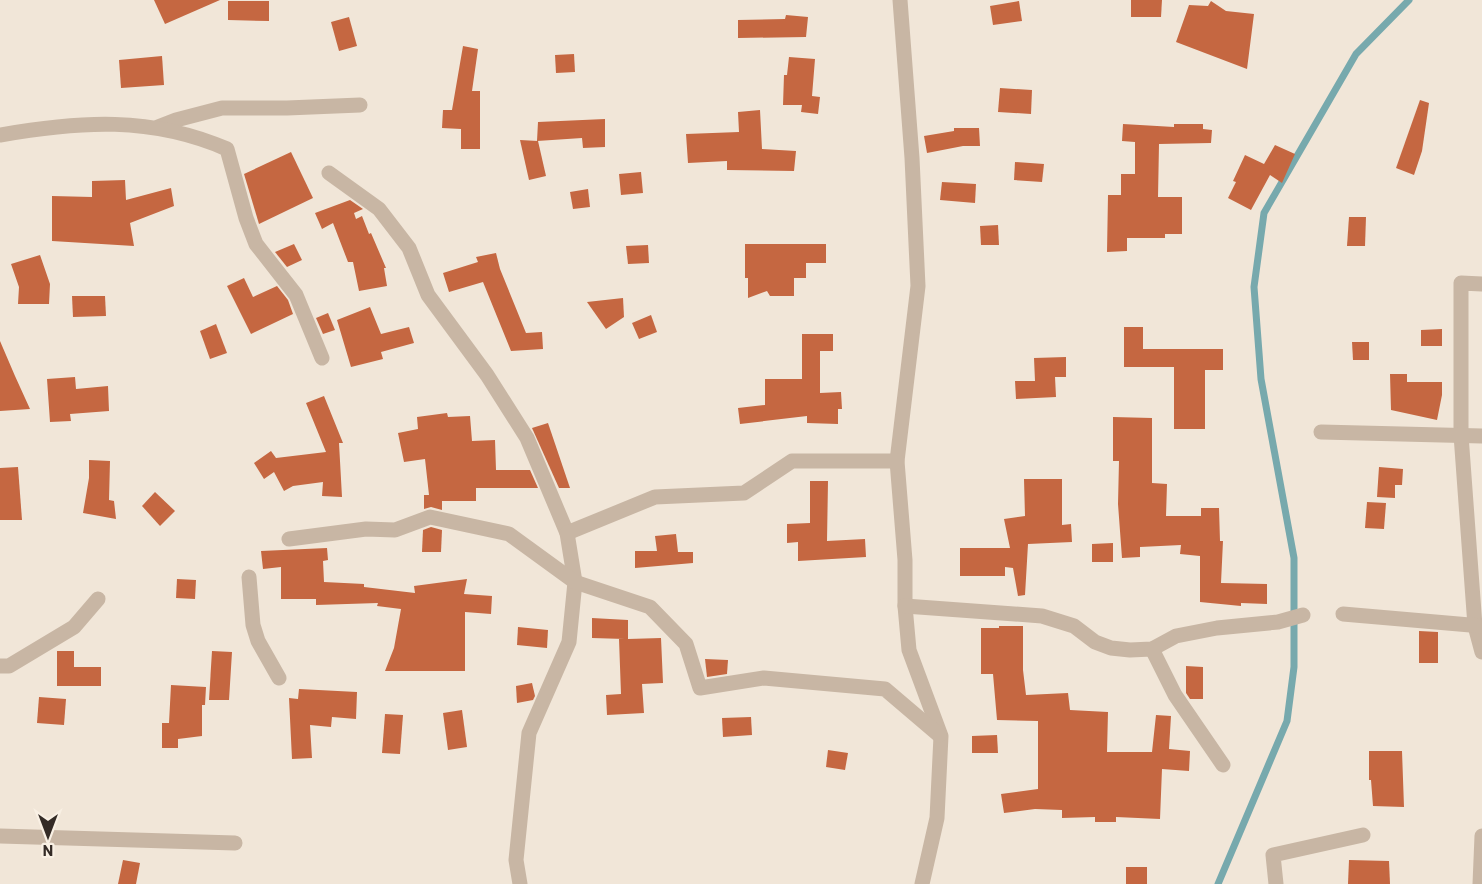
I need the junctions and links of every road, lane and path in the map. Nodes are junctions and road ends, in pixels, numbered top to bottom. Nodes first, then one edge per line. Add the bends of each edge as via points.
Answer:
1 (900, 0) edge
2 (360, 105) dead end
3 (158, 127) junction
4 (0, 135) edge
5 (329, 173) dead end
6 (1482, 284) edge
7 (322, 358) dead end
8 (1321, 432) dead end
9 (1461, 435) junction
10 (1482, 436) edge
11 (897, 461) junction
12 (567, 533) junction
13 (289, 539) dead end
14 (249, 577) dead end
15 (575, 582) junction
16 (98, 599) dead end
17 (905, 606) junction
18 (1344, 614) dead end
19 (1303, 615) dead end
20 (1479, 626) edge
21 (1152, 650) junction
22 (1482, 652) edge
23 (0, 666) edge
24 (279, 678) dead end
25 (941, 736) junction
26 (1223, 765) dead end
27 (1363, 835) dead end
28 (0, 836) edge
29 (1482, 836) edge
30 (235, 843) dead end
31 (520, 884) edge
32 (922, 884) edge
33 (1276, 884) edge
34 (1480, 884) edge

1 - 11 street via 918,286
2 - 3 street via 222,108
3 - 4 street via 105,123
3 - 7 street via 227,149 256,243 296,295
5 - 12 street via 379,209 409,248 428,295 527,438
6 - 9 street via 1461,283
8 - 9 street
9 - 10 street
9 - 20 street
11 - 12 street via 792,461 744,493 655,497
11 - 17 street
12 - 15 street
13 - 15 street via 366,529 395,530 430,517 509,534
14 - 24 street via 258,642
15 - 25 street via 650,607 686,644 700,688 764,678 885,689
15 - 31 street via 569,642 529,733 516,860
16 - 23 street via 74,627 9,666
17 - 21 street via 1042,616 1074,626 1095,642 1111,648
17 - 25 street via 909,650
18 - 20 street
19 - 21 street via 1176,636
20 - 22 street
21 - 26 street via 1175,695
25 - 32 street via 937,818
27 - 33 street via 1273,855
28 - 30 street
29 - 34 street

